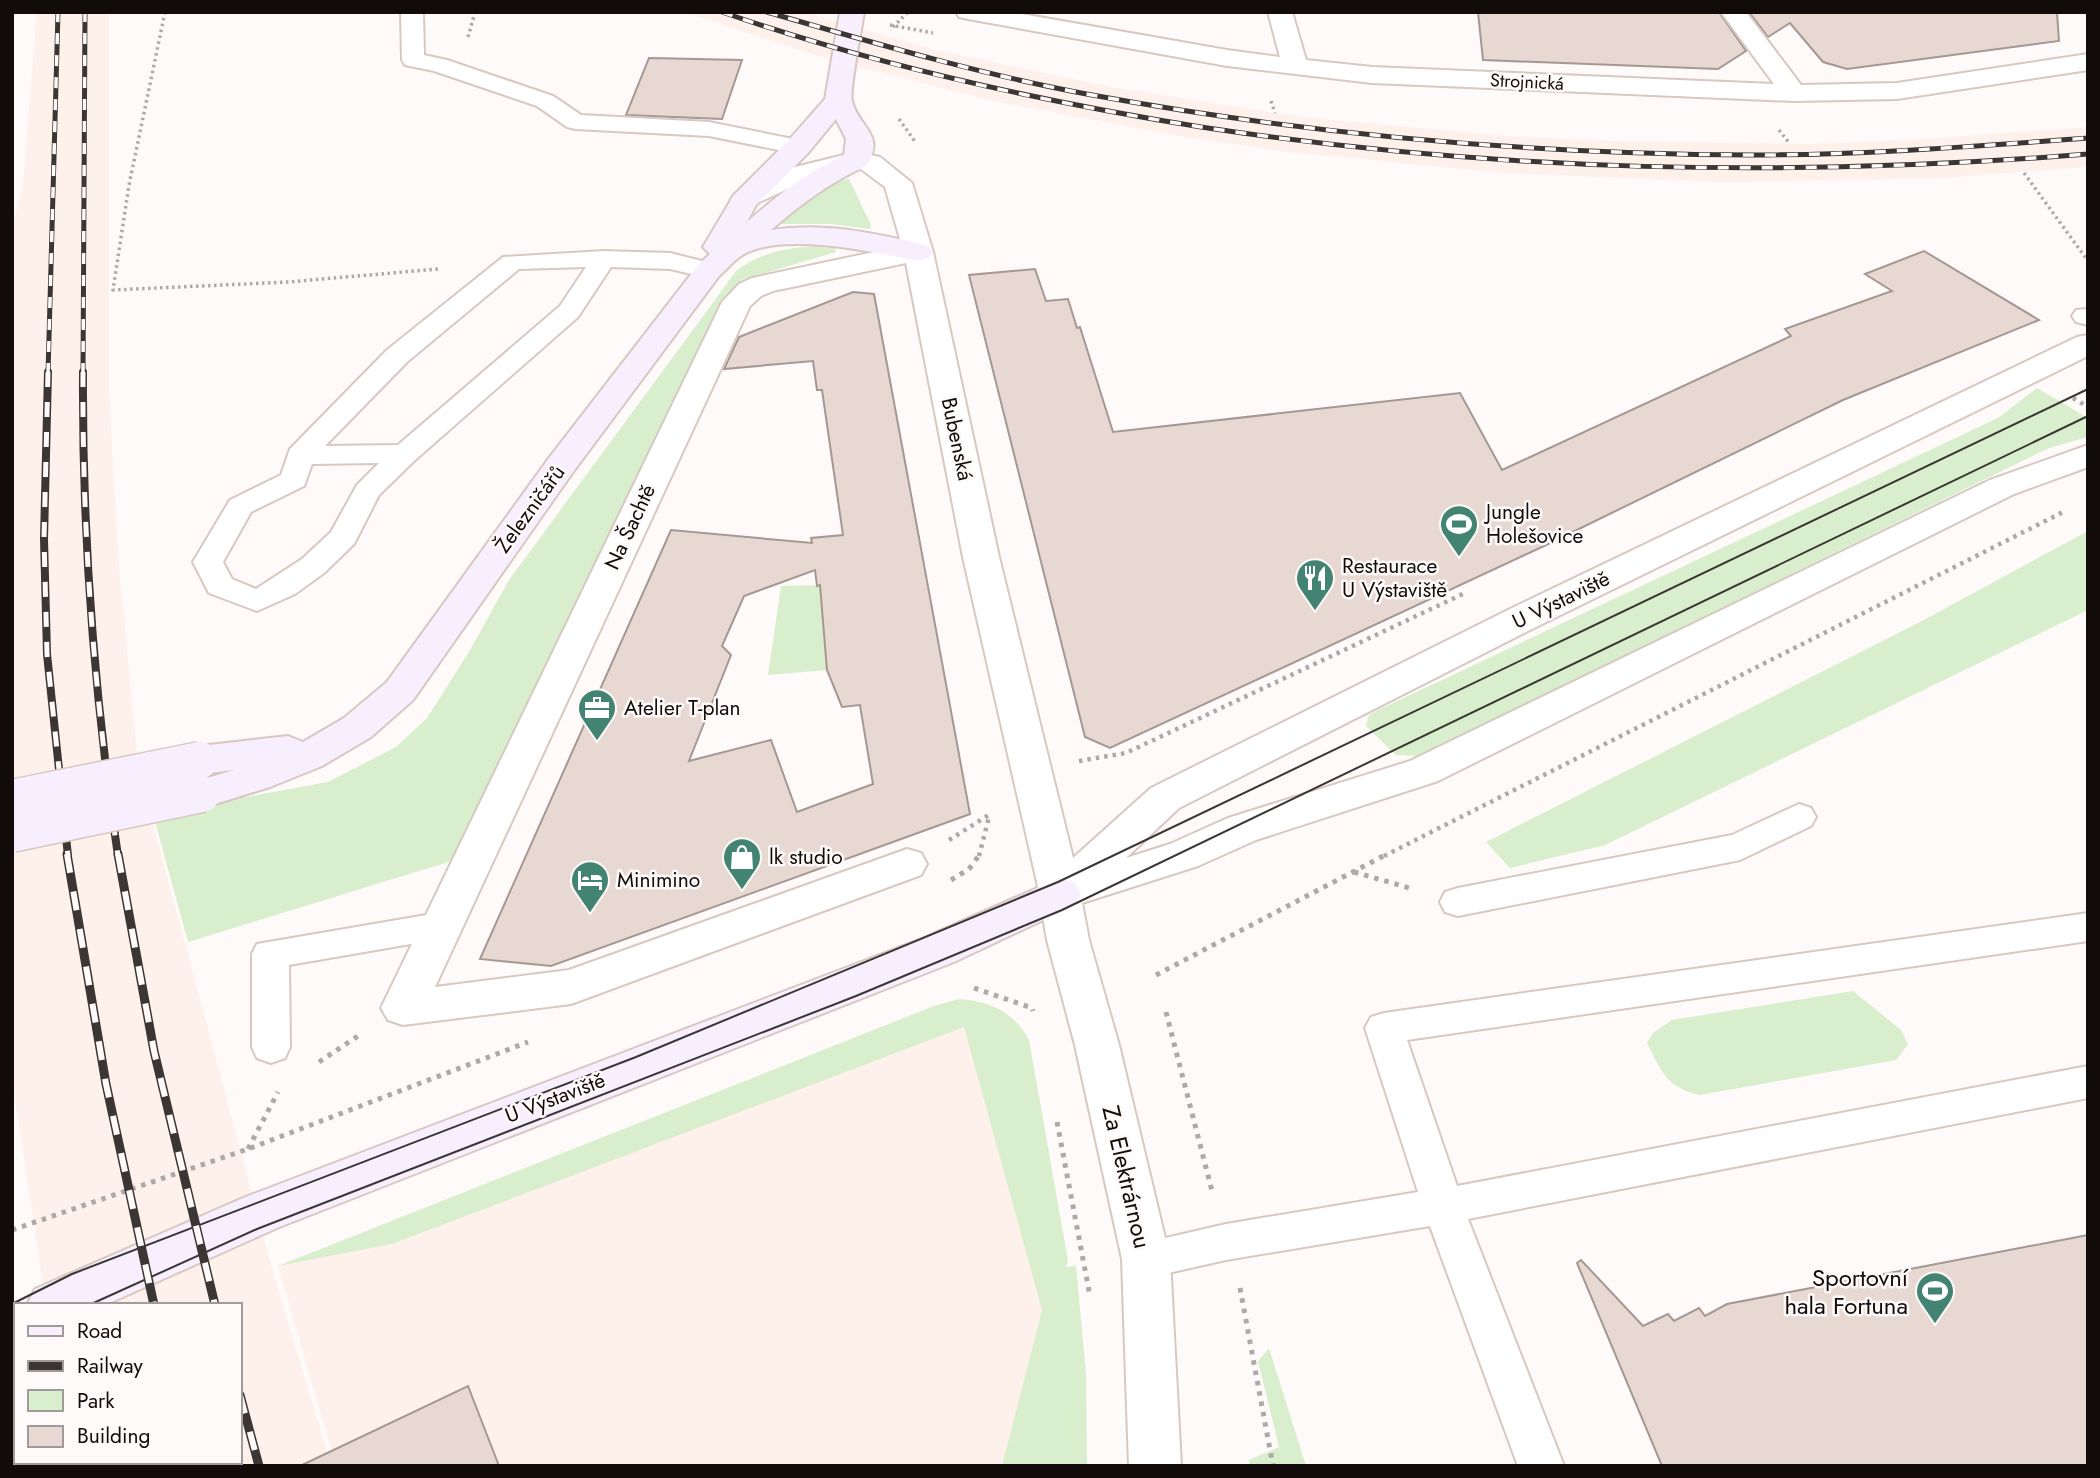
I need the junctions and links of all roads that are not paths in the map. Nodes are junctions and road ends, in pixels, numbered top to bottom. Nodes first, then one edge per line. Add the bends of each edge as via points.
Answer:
1 (412, 12) edge
2 (852, 12) edge
3 (968, 12) edge
4 (1280, 12) edge
5 (1733, 12) edge
6 (2088, 62) edge
7 (1296, 68) junction
8 (1794, 93) junction
9 (838, 100) junction
10 (798, 147) junction
11 (856, 160) junction
12 (744, 201) junction
13 (918, 252) junction
14 (604, 259) junction
15 (720, 259) junction
16 (2087, 326) edge
17 (405, 454) junction
18 (300, 455) junction
19 (2088, 455) edge
20 (201, 777) junction
21 (12, 798) edge
22 (1799, 817) dead end
23 (12, 834) edge
24 (907, 864) dead end
25 (1060, 894) junction
26 (1458, 902) road end
27 (444, 926) junction
28 (2088, 927) edge
29 (271, 1047) dead end
30 (2088, 1082) edge
31 (1443, 1206) junction
32 (1146, 1259) junction
33 (57, 1303) edge
34 (1155, 1466) edge
35 (1541, 1466) edge

1 - 10 lane via 413,60 545,101 575,122 709,129
2 - 9 main road
3 - 7 street, Strojnická
4 - 7 street
5 - 8 street
6 - 8 street, Strojnická via 1897,91
7 - 8 street, Strojnická
9 - 10 main road, Železničářů
9 - 11 main road via 860,139
10 - 12 main road, Železničářů
11 - 12 street via 793,176
11 - 13 street, Bubenská via 870,163 898,183
11 - 15 main road, Železničářů via 794,195
12 - 15 main road, Železničářů via 719,246
13 - 15 main road via 817,234 776,237
13 - 25 street, Bubenská via 981,556
13 - 27 street, Na Šachtě via 770,282 750,290 737,302
14 - 15 lane
14 - 17 lane via 569,311
14 - 18 lane via 512,262 397,356
15 - 20 main road, Železničářů via 561,465 385,707 303,759 262,777
16 - 25 street, U Výstaviště via 1165,798
17 - 18 lane
17 - 18 lane via 367,491 343,537 285,587 257,601 220,586 208,562 240,506 294,480
19 - 25 street, U Výstaviště via 2002,487 1424,771 1242,829 1184,856
20 - 21 main road, Železničářů, bridge
20 - 23 main road, Železničářů, bridge
22 - 26 lane via 1740,847
24 - 27 street, Na Šachtě via 571,987 403,1008
25 - 32 street, Za Elektrárnou
25 - 33 main road, U Výstaviště via 939,950 260,1213
27 - 29 lane via 270,954
28 - 31 lane via 1384,1028
30 - 31 lane
31 - 32 lane
31 - 35 lane
32 - 34 street, Za Elektrárnou

